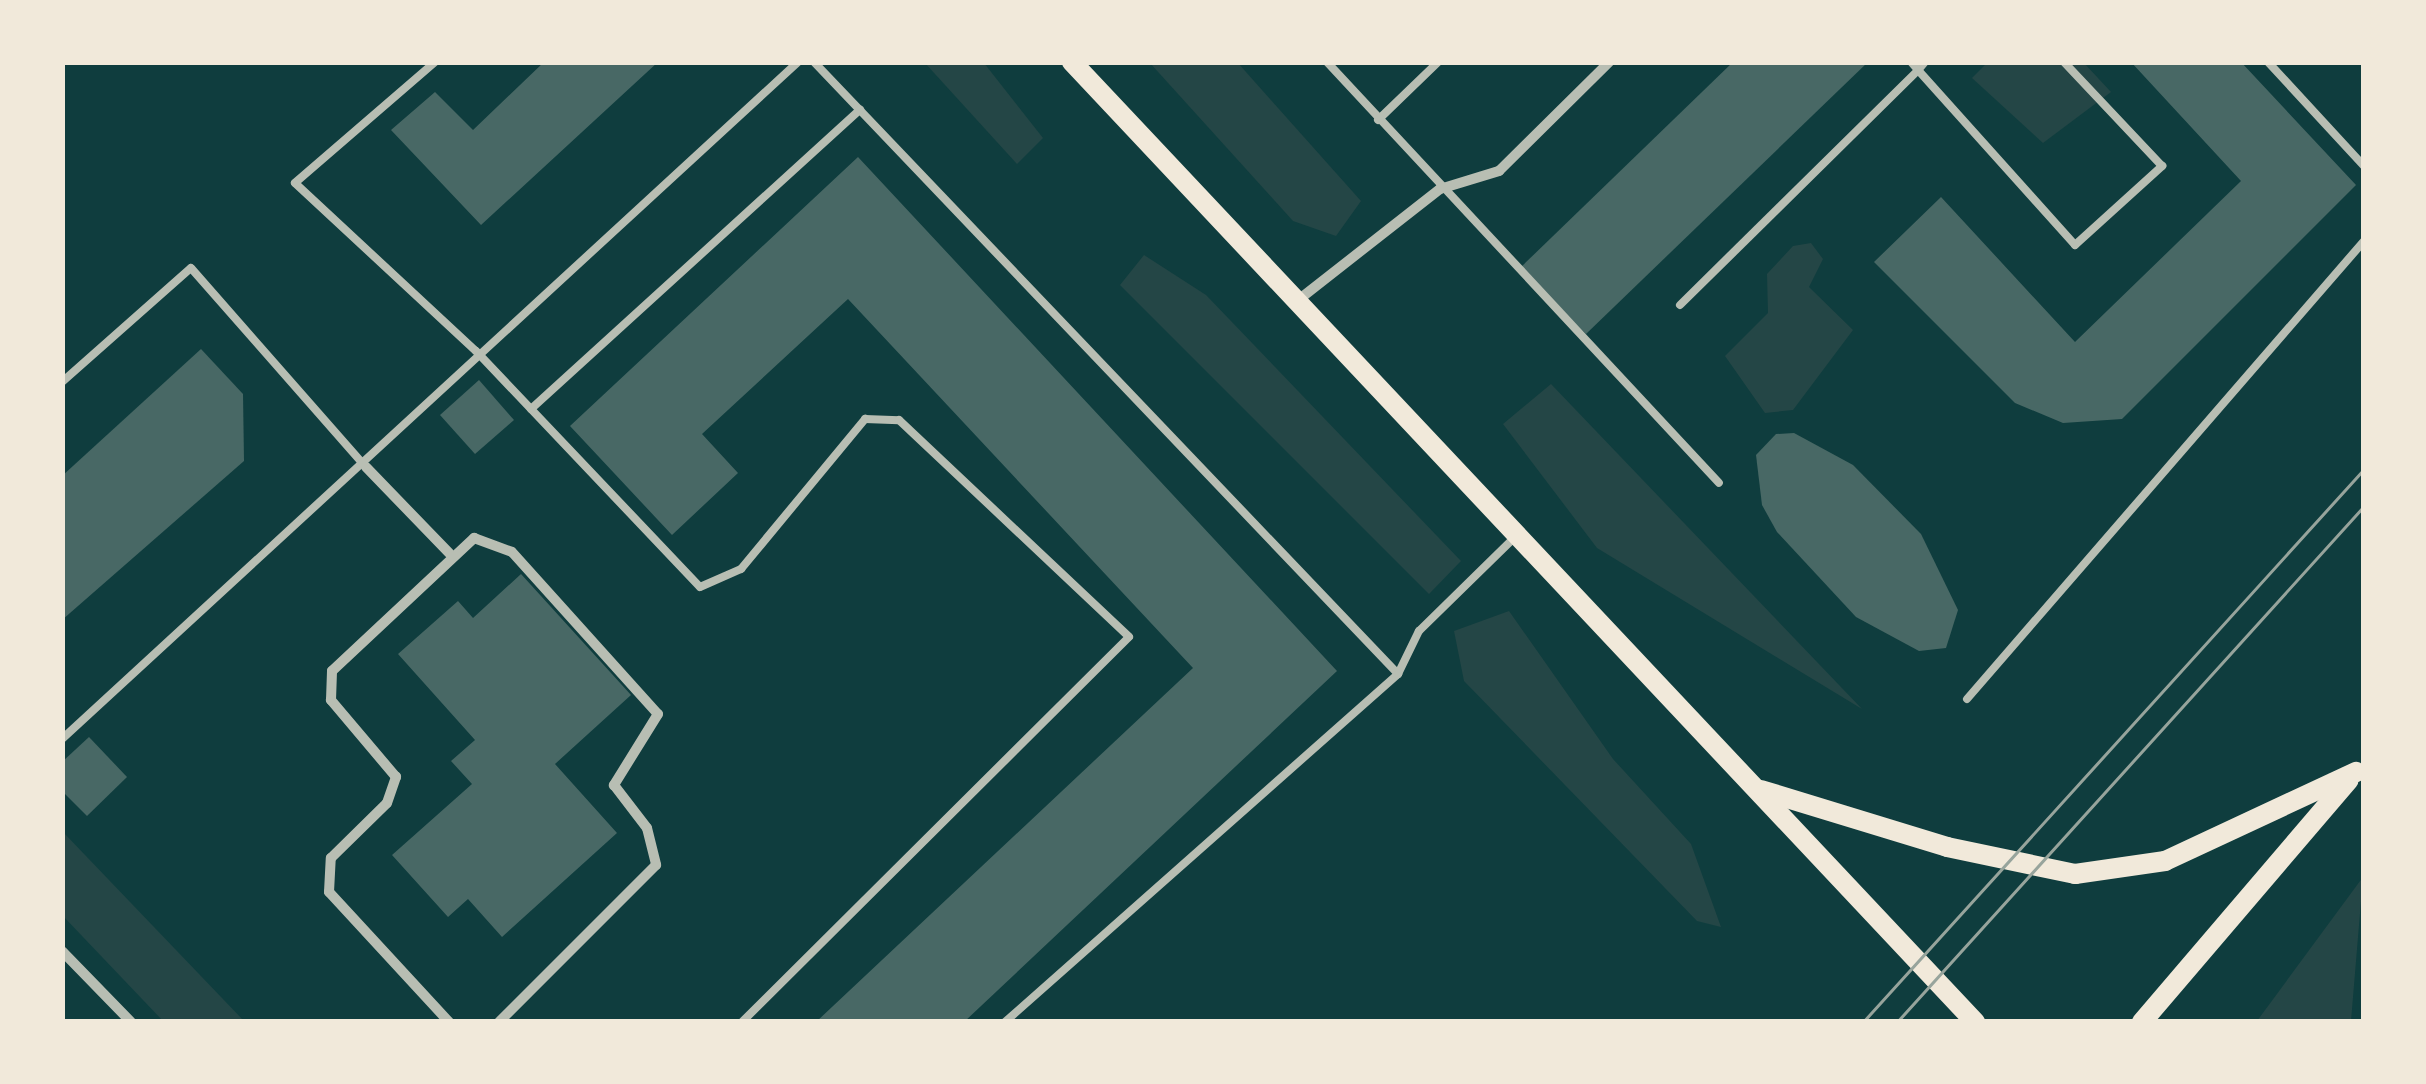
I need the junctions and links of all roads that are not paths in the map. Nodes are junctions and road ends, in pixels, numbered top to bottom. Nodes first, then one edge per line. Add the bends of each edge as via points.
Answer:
1 (435, 62) edge
2 (798, 62) edge
3 (814, 62) edge
4 (1072, 62) edge
5 (1327, 62) edge
6 (1438, 62) edge
7 (1609, 62) edge
8 (1926, 62) edge
9 (2064, 62) edge
10 (2268, 62) edge
11 (1914, 66) edge
12 (860, 110) junction
13 (1378, 120) junction
14 (2364, 166) edge
15 (1440, 189) junction
16 (2364, 242) edge
17 (1297, 301) junction
18 (1680, 305) dead end
19 (476, 351) junction
20 (62, 382) edge
21 (532, 409) junction
22 (366, 467) junction
23 (1718, 482) dead end
24 (1518, 534) junction
25 (449, 553) junction
26 (1398, 674) junction
27 (1967, 698) dead end
28 (62, 739) edge
29 (2360, 768) edge
30 (1759, 789) junction
31 (62, 950) edge
32 (132, 1022) edge
33 (449, 1022) edge
34 (500, 1022) edge
35 (742, 1022) edge
36 (1005, 1022) edge
37 (1975, 1022) edge
38 (2142, 1022) edge

1 - 19 lane via 294,183
2 - 19 lane
3 - 12 lane
4 - 17 main road
5 - 13 lane
6 - 13 lane
7 - 15 street via 1499,171
8 - 11 lane
9 - 11 lane via 2162,166 2075,245
10 - 14 lane
11 - 18 lane
12 - 21 lane
12 - 26 lane
13 - 15 lane
15 - 17 street
15 - 23 lane
16 - 27 lane
17 - 24 main road
19 - 21 lane
19 - 22 lane
20 - 22 lane via 191,268
21 - 35 lane via 700,587 740,569 865,419 899,420 1130,638
22 - 25 street
22 - 28 lane
24 - 26 lane via 1419,631
24 - 30 main road
25 - 33 street via 332,671 331,700 396,777 387,802 331,858 329,892
25 - 34 street via 474,538 512,552 658,714 614,785 648,828 656,865
26 - 36 lane
29 - 30 main road via 2165,862 2075,874 1948,848
29 - 38 main road
30 - 37 main road
31 - 32 street

